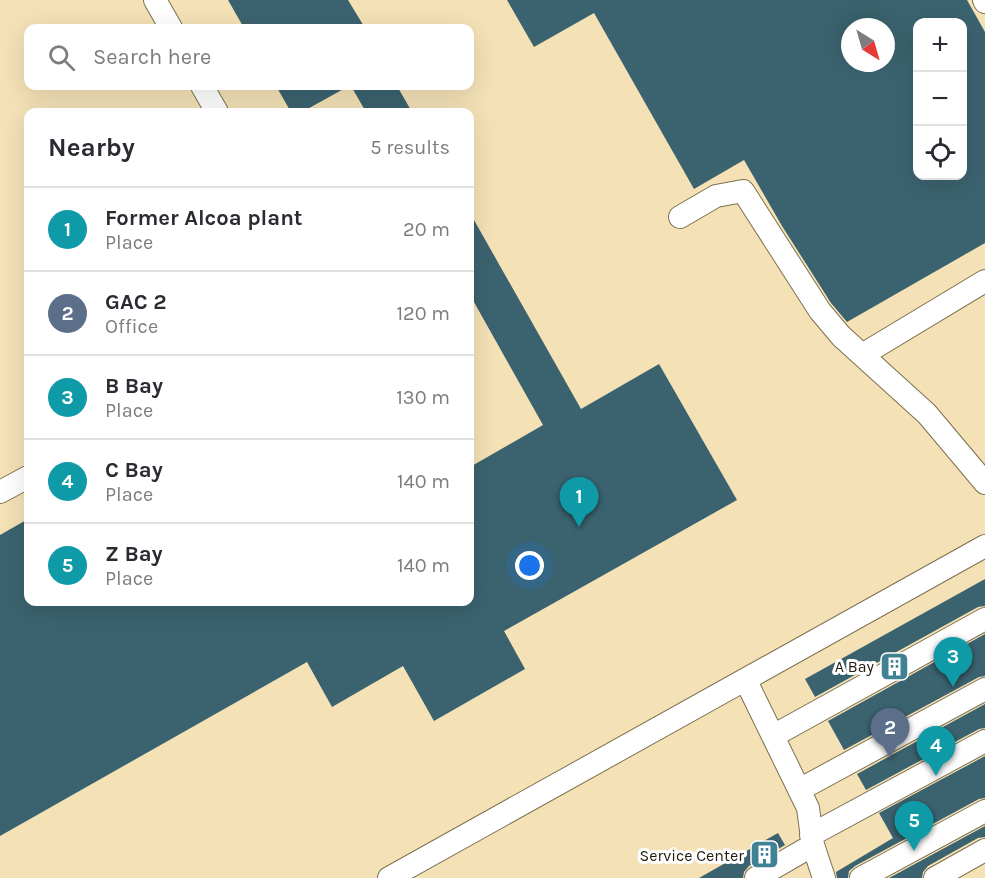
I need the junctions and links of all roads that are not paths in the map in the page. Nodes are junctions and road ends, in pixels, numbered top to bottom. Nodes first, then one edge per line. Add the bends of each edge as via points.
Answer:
1 (155, 0) edge
2 (169, 24) edge
3 (204, 90) edge
4 (215, 108) edge
5 (680, 217) dead end
6 (985, 281) edge
7 (862, 355) junction
8 (24, 479) edge
9 (985, 483) edge
10 (0, 492) edge
11 (985, 546) edge
12 (985, 620) edge
13 (746, 681) junction
14 (985, 688) edge
15 (773, 736) junction
16 (985, 741) edge
17 (799, 790) junction
18 (985, 811) edge
19 (812, 840) junction
20 (985, 850) edge
21 (389, 878) edge
22 (756, 878) edge
23 (825, 878) edge
24 (861, 878) edge
25 (935, 878) edge

1 - 2 lane
3 - 4 lane
5 - 7 lane via 716,196 743,191 819,311
6 - 7 lane
7 - 9 lane via 927,414
8 - 10 lane
11 - 13 lane
12 - 15 lane
13 - 15 lane
13 - 21 lane
14 - 17 lane
15 - 17 lane
16 - 19 lane
17 - 19 lane via 808,808
18 - 24 lane
19 - 22 lane
19 - 23 lane
20 - 25 lane

